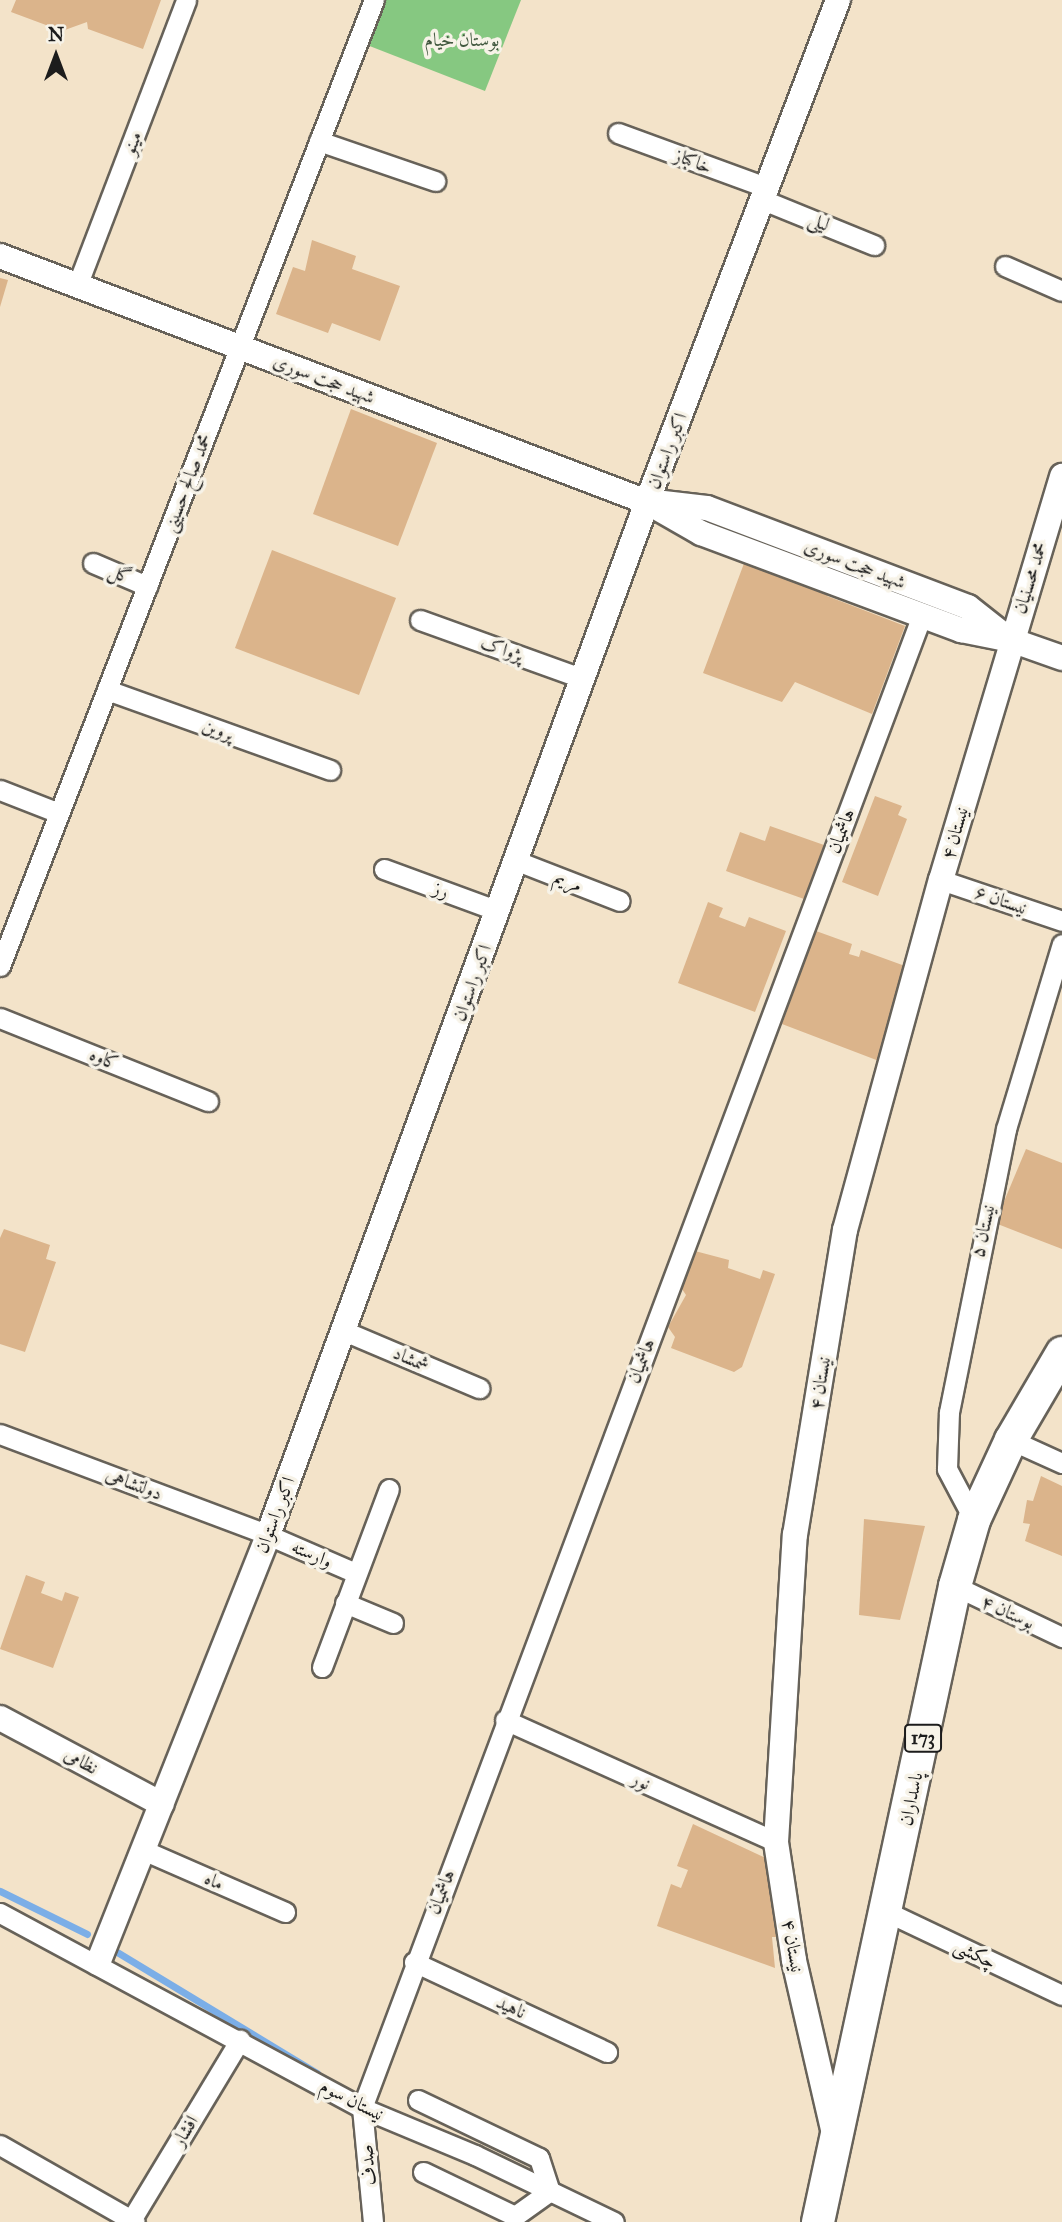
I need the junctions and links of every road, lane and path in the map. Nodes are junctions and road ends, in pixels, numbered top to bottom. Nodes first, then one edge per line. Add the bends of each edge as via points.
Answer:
1 (186, 0) edge
2 (374, 0) edge
3 (838, 0) edge
4 (618, 133) dead end
5 (319, 141) junction
6 (435, 181) dead end
7 (765, 194) junction
8 (874, 244) dead end
9 (0, 256) edge
10 (1005, 266) dead end
11 (77, 286) junction
12 (1062, 292) edge
13 (240, 347) junction
14 (1062, 476) edge
15 (647, 502) junction
16 (93, 563) dead end
17 (147, 586) junction
18 (922, 615) junction
19 (420, 620) dead end
20 (1011, 640) junction
21 (1062, 658) edge
22 (584, 679) junction
23 (107, 691) junction
24 (330, 770) dead end
25 (0, 790) edge
26 (59, 813) junction
27 (517, 861) junction
28 (384, 869) dead end
29 (941, 880) junction
30 (620, 901) dead end
31 (498, 911) junction
32 (1062, 921) edge
33 (1062, 944) edge
34 (0, 966) edge
35 (0, 1018) edge
36 (208, 1101) dead end
37 (344, 1331) junction
38 (1062, 1353) edge
39 (479, 1388) dead end
40 (0, 1434) edge
41 (1011, 1440) junction
42 (1062, 1463) edge
43 (389, 1489) dead end
44 (974, 1520) junction
45 (268, 1535) junction
46 (356, 1573) junction
47 (955, 1586) junction
48 (345, 1603) junction
49 (393, 1623) dead end
50 (1062, 1637) edge
51 (322, 1667) dead end
52 (0, 1718) edge
53 (505, 1720) junction
54 (162, 1804) junction
55 (776, 1842) junction
56 (143, 1850) junction
57 (285, 1912) dead end
58 (887, 1912) junction
59 (0, 1913) edge
60 (414, 1962) junction
61 (98, 1963) junction
62 (1062, 1995) edge
63 (240, 2040) junction
64 (607, 2052) dead end
65 (418, 2100) dead end
66 (362, 2108) junction
67 (836, 2142) junction
68 (0, 2145) edge
69 (423, 2172) dead end
70 (550, 2192) junction
71 (132, 2221) edge
72 (373, 2222) edge
73 (614, 2222) edge
74 (818, 2222) edge

1 - 11 street, مینو
2 - 5 street, محمد صالح حسینی
3 - 7 street, اکبر راستوان
4 - 7 street, خاکباز
5 - 6 street
5 - 13 street, محمد صالح حسینی
7 - 8 street, لیلی
7 - 15 street, اکبر راستوان
9 - 11 street, شهید حجت سوری
10 - 12 street
11 - 13 street, شهید حجت سوری
13 - 15 street, شهید حجت سوری
13 - 17 street, محمد صالح حسینی
14 - 20 street, محمد محسنیان
15 - 18 street, شهید حجت سوری via 701,533
15 - 20 street, شهید حجت سوری via 707,508 942,597 968,607
15 - 22 street, اکبر راستوان
16 - 17 street, گل
17 - 23 street, محمد صالح حسینی
18 - 20 street, شهید حجت سوری via 961,630
18 - 53 street, هاشمیان
19 - 22 street, پژواک
20 - 21 street, شهید حجت سوری
20 - 29 street, نیستان ۴
22 - 27 street, اکبر راستوان
23 - 24 street, پروین
23 - 26 street, محمد صالح حسینی
25 - 26 street
26 - 34 street, محمد صالح حسینی
27 - 30 street, مریم
27 - 31 street, اکبر راستوان
28 - 31 street, رز
29 - 32 street, نیستان ۶
29 - 55 street, نیستان ۴ via 845,1230 795,1535
31 - 37 street, اکبر راستوان
33 - 44 street, نیستان ۵ via 1006,1129 949,1412 947,1469
35 - 36 street, کاوه
37 - 39 street, شمشاد
37 - 45 street, اکبر راستوان
38 - 41 main road, پاسداران / 173
40 - 45 street, دولتشاهی
41 - 42 street
41 - 44 main road, پاسداران / 173
43 - 46 street, وارسته
44 - 47 main road, پاسداران / 173
45 - 46 street, وارسته
45 - 54 street, اکبر راستوان
46 - 48 street, وارسته
47 - 50 street, بوستان ۴
47 - 58 main road, پاسداران / 173
48 - 49 street
48 - 51 street, وارسته
52 - 54 street, نظامی
53 - 55 street, نور
53 - 60 street, هاشمیان
54 - 56 street, اکبر راستوان
55 - 67 street, نیستان ۴ via 802,1997
56 - 57 street, ماه
56 - 61 street, اکبر راستوان
58 - 62 street, چکشی
58 - 67 main road, پاسداران / 173
59 - 61 street
60 - 64 street, ناهید
60 - 66 street, هاشمیان
61 - 63 street, نیستان سوم
63 - 66 street, نیستان سوم
63 - 71 street, افشار
65 - 70 street via 539,2158
66 - 70 street, نیستان سوم
66 - 72 street, صدف
67 - 74 main road, پاسداران / 173
68 - 71 street
69 - 70 street via 515,2216
70 - 73 street, نیستان سوم

